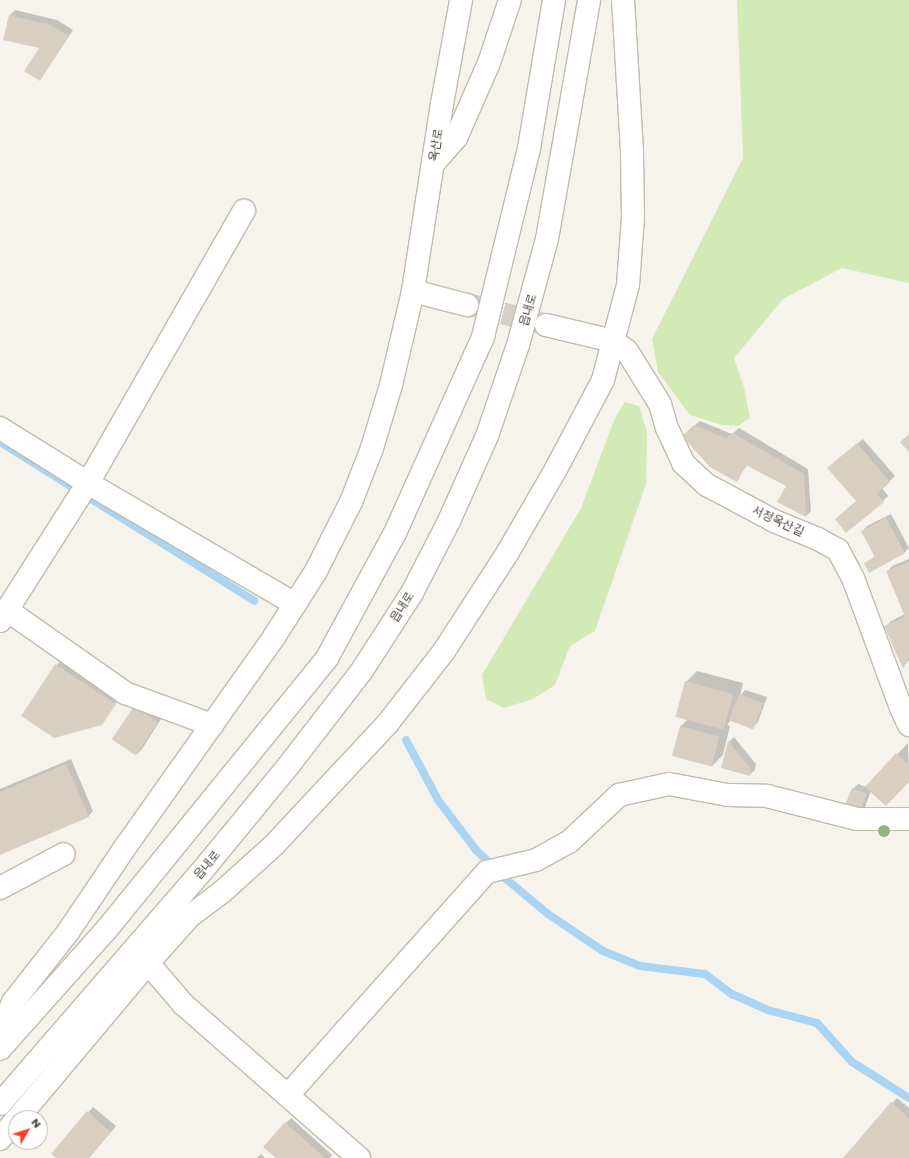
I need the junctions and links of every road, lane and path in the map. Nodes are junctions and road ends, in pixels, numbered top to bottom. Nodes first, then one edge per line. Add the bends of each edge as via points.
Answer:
1 (461, 0) edge
2 (510, 0) edge
3 (554, 0) edge
4 (590, 0) edge
5 (622, 0) edge
6 (433, 164) junction
7 (244, 212) dead end
8 (413, 291) junction
9 (468, 305) tunnel mouth
10 (546, 325) tunnel mouth
11 (613, 341) junction
12 (0, 428) edge
13 (88, 483) junction
14 (295, 604) junction
15 (4, 615) edge
16 (906, 707) edge
17 (212, 725) junction
18 (909, 819) edge
19 (64, 854) dead end
20 (0, 888) edge
21 (148, 963) junction
22 (0, 1034) edge
23 (0, 1049) edge
24 (288, 1095) junction
25 (0, 1104) edge
26 (25, 1110) edge
27 (8, 1130) edge
28 (0, 1140) edge
29 (359, 1158) edge

1 - 6 street, 옥산로
2 - 6 street via 488,63 456,138
3 - 23 street via 529,148 483,337 394,533 327,658 107,929
4 - 25 street, 읍내로 via 547,239 518,345 487,436 449,521 412,593 361,672 289,765 202,871
5 - 11 street via 632,151 633,217 628,285
6 - 8 street, 옥산로
7 - 13 street
8 - 9 street
8 - 14 street, 옥산로 via 391,385 372,448 351,502 316,571
10 - 11 street
11 - 16 street, 서정옥산길 via 627,351 660,404 667,428 683,463 707,485 838,550 853,578
11 - 21 street via 603,380 557,467 508,552 444,651 388,723 274,846 222,892 190,916
12 - 13 street
13 - 14 street
13 - 15 street
14 - 17 street, 옥산로
15 - 17 street via 125,693
17 - 22 street, 옥산로 via 68,932 13,1002
18 - 24 street via 857,819 768,796 728,795 669,784 619,795 568,842 536,860 487,872
19 - 20 street
21 - 24 street via 183,1004
21 - 26 street
24 - 29 street
27 - 28 street

